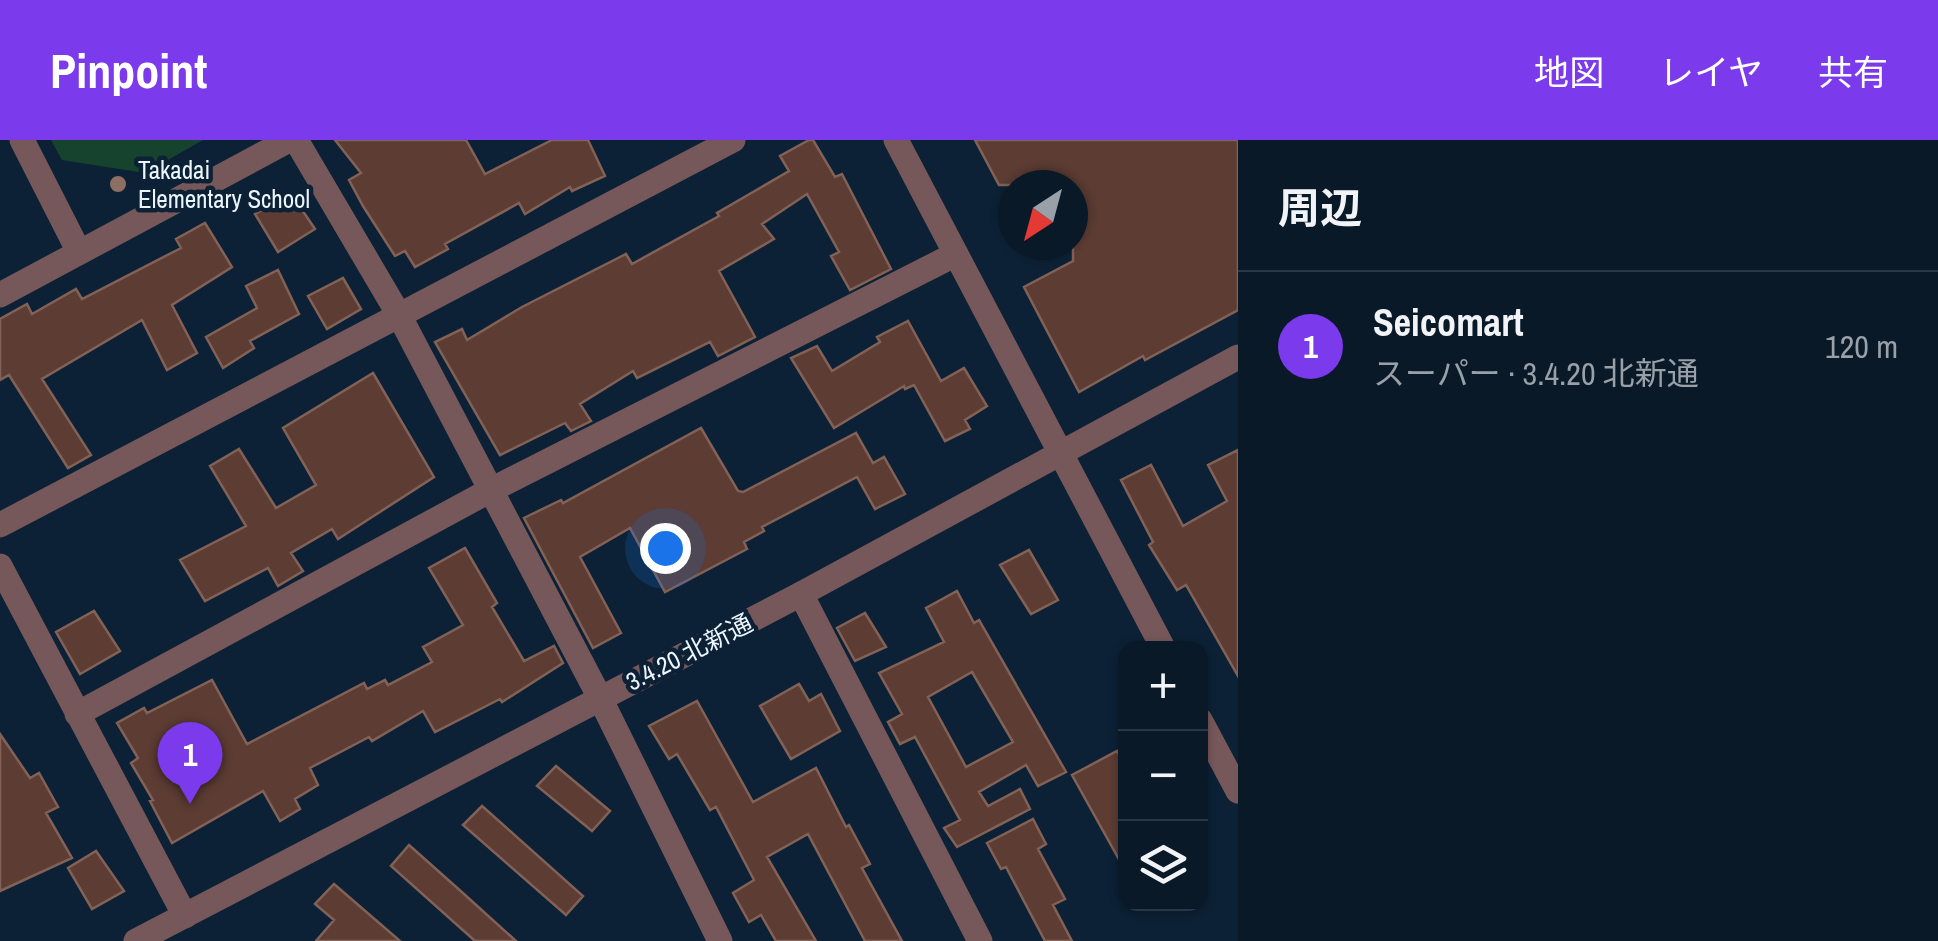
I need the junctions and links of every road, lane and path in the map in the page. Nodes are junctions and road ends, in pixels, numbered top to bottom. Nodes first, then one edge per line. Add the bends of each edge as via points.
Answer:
1 (22, 140) edge
2 (293, 140) edge
3 (733, 140) edge
4 (896, 140) edge
5 (80, 252) junction
6 (956, 254) junction
7 (0, 295) edge
8 (399, 315) junction
9 (1238, 357) edge
10 (1060, 454) junction
11 (489, 492) junction
12 (0, 525) edge
13 (0, 566) edge
14 (801, 594) junction
15 (1159, 641) edge
16 (600, 698) junction
17 (78, 714) junction
18 (1206, 731) edge
19 (1238, 791) edge
20 (185, 916) junction
21 (136, 941) edge
22 (720, 941) edge
23 (980, 941) edge

1 - 5 street
2 - 5 street
2 - 8 street
3 - 8 street
4 - 6 street
5 - 7 street
6 - 10 street
6 - 11 street
8 - 11 street
8 - 12 street
9 - 10 street, 3.4.20 北新通
10 - 14 street, 3.4.20 北新通
10 - 15 street
11 - 16 street
11 - 17 street
13 - 17 street
14 - 16 street, 3.4.20 北新通
14 - 23 street
16 - 20 street, 3.4.20 北新通
16 - 22 street
17 - 20 street
18 - 19 street
20 - 21 street, 3.4.20 北新通

